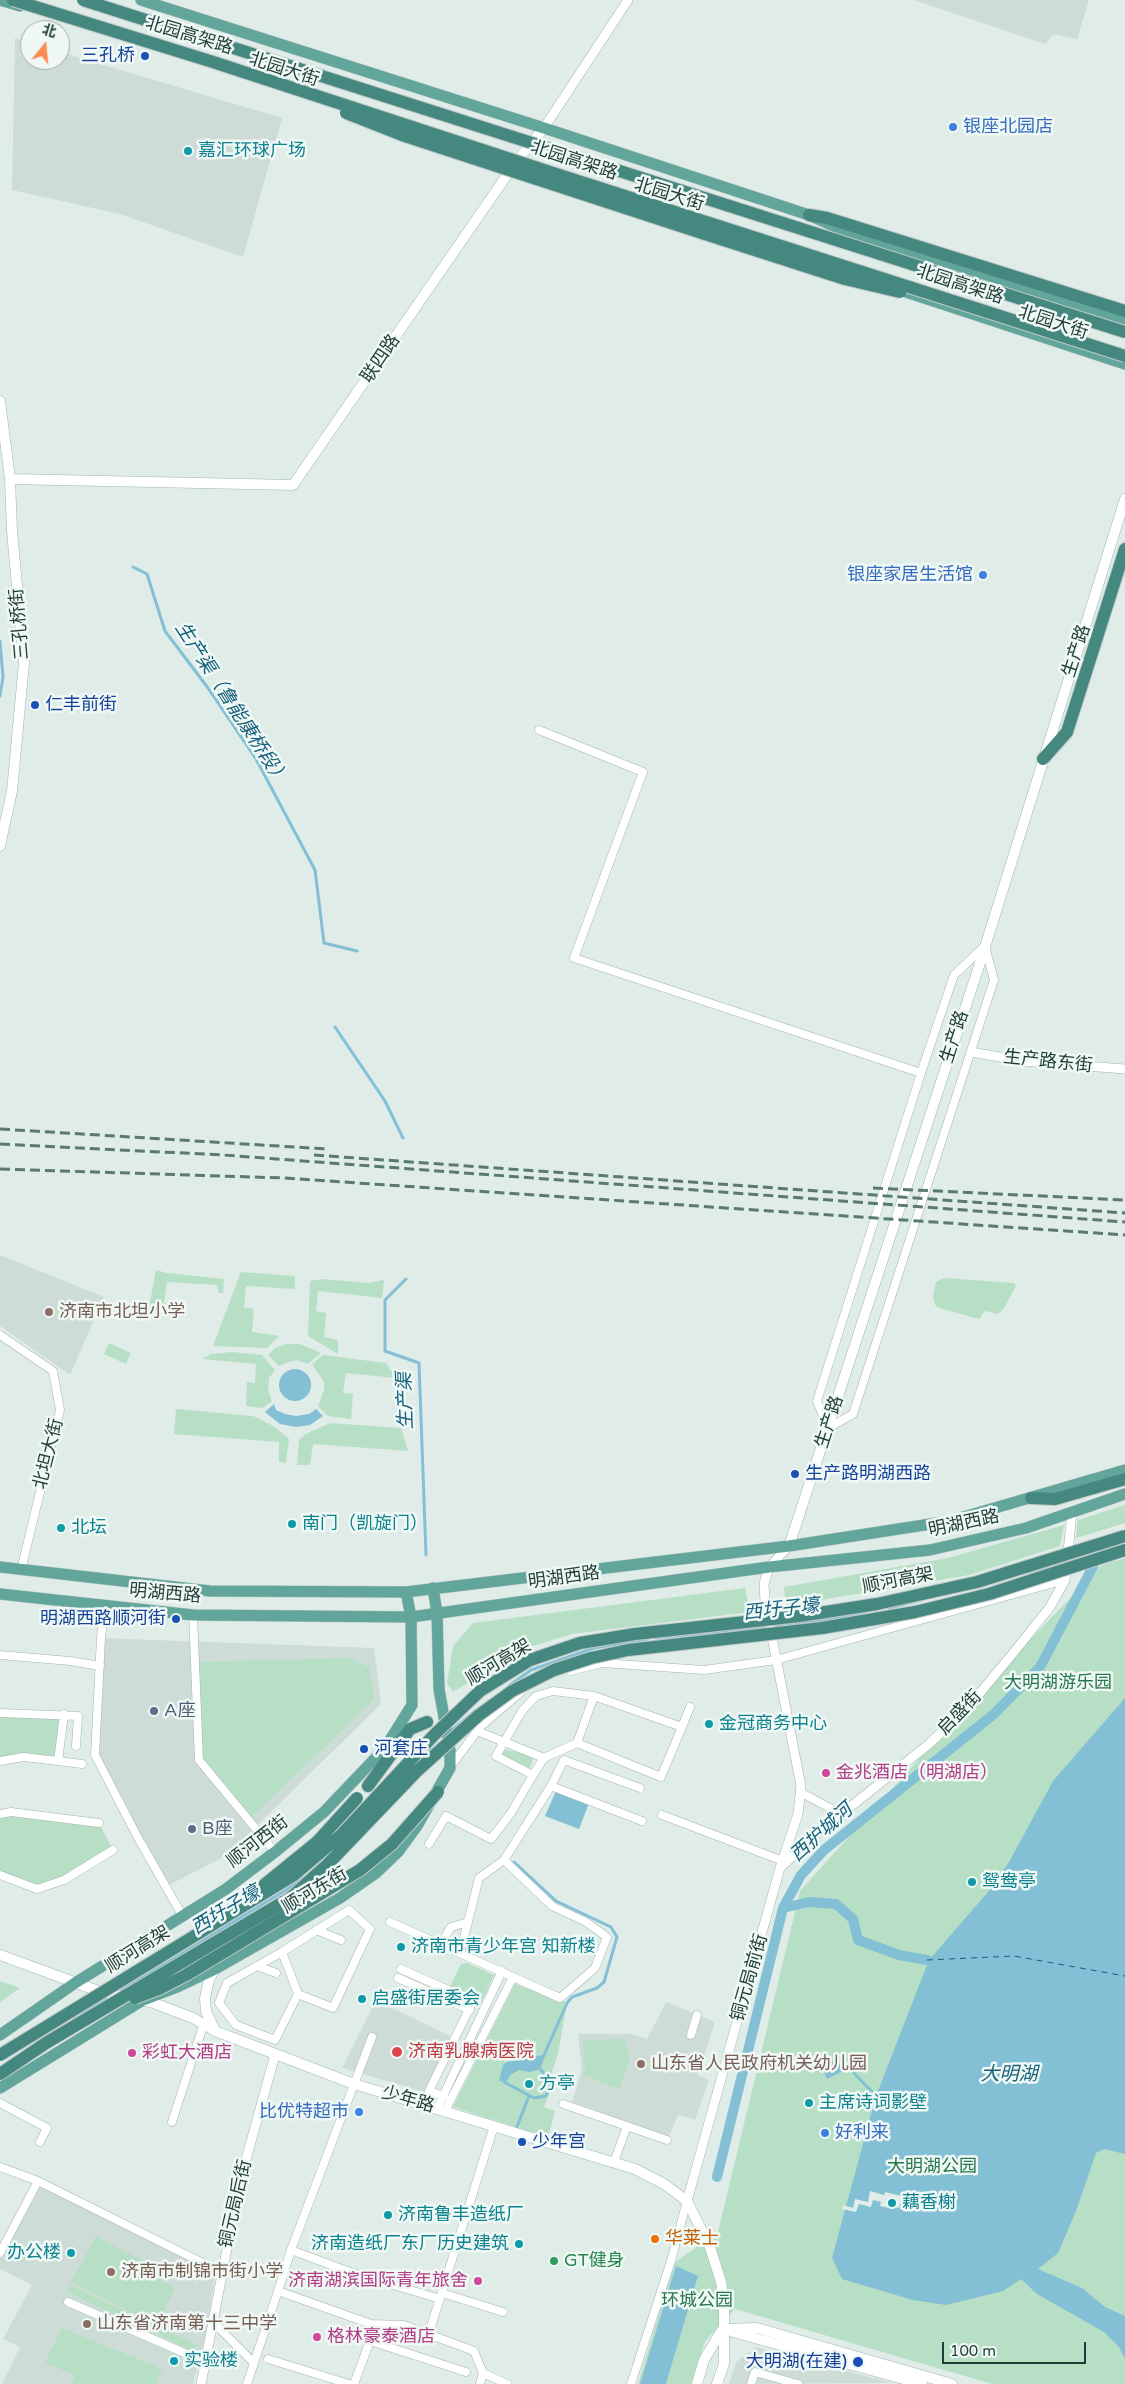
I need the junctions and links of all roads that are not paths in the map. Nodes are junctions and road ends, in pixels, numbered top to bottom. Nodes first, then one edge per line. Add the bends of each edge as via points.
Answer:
1 (0, 0) edge
2 (13, 0) edge
3 (83, 0) edge
4 (141, 0) edge
5 (628, 0) edge
6 (213, 62) junction
7 (544, 128) junction
8 (516, 162) junction
9 (808, 215) junction
10 (914, 295) junction
11 (1125, 311) edge
12 (1125, 319) edge
13 (1125, 332) edge
14 (1125, 356) edge
15 (1125, 364) edge
16 (0, 403) edge
17 (2, 434) edge
18 (10, 479) junction
19 (1125, 499) edge
20 (1125, 549) edge
21 (539, 730) dead end
22 (1043, 759) junction
23 (0, 846) edge
24 (985, 946) junction
25 (971, 1052) junction
26 (1125, 1069) edge
27 (921, 1073) junction
28 (0, 1335) edge
29 (828, 1428) junction
30 (1125, 1470) edge
31 (1125, 1479) edge
32 (1125, 1494) edge
33 (1031, 1498) junction
34 (1072, 1513) junction
35 (1125, 1536) edge
36 (789, 1546) junction
37 (1125, 1550) edge
38 (0, 1567) edge
39 (769, 1567) junction
40 (21, 1570) junction
41 (1065, 1580) junction
42 (433, 1588) junction
43 (406, 1592) junction
44 (0, 1594) edge
45 (105, 1606) junction
46 (437, 1613) junction
47 (193, 1615) junction
48 (411, 1617) junction
49 (0, 1655) edge
50 (776, 1660) junction
51 (100, 1666) junction
52 (594, 1696) junction
53 (690, 1707) dead end
54 (0, 1713) edge
55 (64, 1714) junction
56 (427, 1722) junction
57 (398, 1727) junction
58 (682, 1727) junction
59 (477, 1731) junction
60 (505, 1741) junction
61 (577, 1743) junction
62 (76, 1746) dead end
63 (385, 1748) junction
64 (450, 1750) junction
65 (544, 1758) junction
66 (0, 1761) edge
67 (58, 1761) junction
68 (82, 1764) dead end
69 (450, 1768) junction
70 (532, 1774) junction
71 (368, 1786) junction
72 (551, 1786) junction
73 (640, 1788) dead end
74 (438, 1792) junction
75 (800, 1792) junction
76 (0, 1814) edge
77 (841, 1814) junction
78 (662, 1815) dead end
79 (642, 1822) dead end
80 (99, 1823) dead end
81 (429, 1844) dead end
82 (113, 1850) dead end
83 (276, 1852) junction
84 (504, 1860) junction
85 (782, 1865) junction
86 (0, 1875) edge
87 (340, 1898) junction
88 (349, 1910) junction
89 (182, 1915) junction
90 (390, 1922) dead end
91 (468, 1922) junction
92 (316, 1930) junction
93 (341, 1940) dead end
94 (440, 1945) junction
95 (282, 1952) junction
96 (460, 1953) junction
97 (0, 1955) edge
98 (257, 1966) junction
99 (215, 1969) junction
100 (401, 1969) dead end
101 (502, 1971) junction
102 (276, 1973) dead end
103 (513, 1977) junction
104 (398, 1978) dead end
105 (75, 1983) junction
106 (298, 1994) junction
107 (97, 1995) junction
108 (143, 2000) junction
109 (102, 2010) junction
110 (470, 2010) junction
111 (697, 2015) dead end
112 (204, 2023) junction
113 (215, 2031) junction
114 (0, 2035) edge
115 (691, 2035) dead end
116 (372, 2037) dead end
117 (275, 2040) junction
118 (0, 2055) edge
119 (275, 2055) junction
120 (0, 2074) edge
121 (354, 2084) junction
122 (0, 2088) edge
123 (444, 2096) junction
124 (0, 2103) edge
125 (564, 2104) dead end
126 (441, 2110) junction
127 (172, 2122) dead end
128 (494, 2126) junction
129 (628, 2126) junction
130 (666, 2140) dead end
131 (40, 2142) dead end
132 (614, 2162) junction
133 (0, 2167) edge
134 (38, 2181) junction
135 (687, 2201) junction
136 (0, 2233) edge
137 (8, 2238) junction
138 (290, 2250) junction
139 (0, 2253) edge
140 (221, 2272) junction
141 (278, 2292) junction
142 (441, 2296) junction
143 (68, 2302) dead end
144 (503, 2312) dead end
145 (213, 2325) junction
146 (723, 2329) junction
147 (429, 2333) junction
148 (268, 2359) dead end
149 (205, 2362) junction
150 (254, 2363) junction
151 (466, 2372) dead end
152 (483, 2373) junction
153 (897, 2381) edge
154 (201, 2384) edge
155 (247, 2384) edge
156 (349, 2384) edge
157 (354, 2384) edge
158 (480, 2384) edge
159 (507, 2384) edge
160 (631, 2384) edge
161 (697, 2384) edge
162 (717, 2384) edge
163 (751, 2384) edge
164 (798, 2384) edge
165 (922, 2384) edge
166 (952, 2384) edge

1 - 8 main road, 北园大街 via 181,54
2 - 6 highway, 北园高架路, bridge
3 - 13 highway, 北园高架路, bridge
4 - 7 main road, 北园大街
5 - 7 street, 联四路
6 - 10 highway, bridge via 262,78 411,138 845,279
6 - 14 highway, 北园高架路, bridge
7 - 8 main road, 联四路
7 - 9 main road, 北园大街
8 - 10 main road, 北园大街
8 - 18 main road, 联四路 via 292,485
9 - 11 highway via 827,218
9 - 12 main road, 北园大街 via 897,248
10 - 15 main road, 北园大街
16 - 17 main road, 三孔桥街
17 - 18 main road, 三孔桥街
18 - 23 main road, 三孔桥街 via 24,663 12,791
19 - 22 main road, 生产路
20 - 22 highway via 1067,732
21 - 27 street via 644,772 574,958
22 - 24 main road, 生产路
24 - 25 street via 994,980
24 - 27 street via 954,975
24 - 29 main road, 生产路
25 - 26 street, 生产路东街 via 1022,1061
25 - 29 street via 853,1414
27 - 29 street via 817,1401
28 - 40 street, 北坦大街 via 53,1371 60,1410
29 - 36 main road, 生产路
30 - 33 main road, 明湖西路
31 - 33 highway via 1055,1499
32 - 34 main road, 明湖西路
33 - 36 main road, 明湖西路 via 950,1521
34 - 39 main road, 明湖西路 via 1026,1528 930,1550
34 - 41 street, 启盛街, bridge
35 - 107 highway, 顺河高架, bridge via 977,1582 877,1604 635,1634 580,1643 530,1660 480,1691 342,1835 294,1875
36 - 39 street, 生产路
36 - 42 main road, 明湖西路
37 - 109 highway, 顺河高架, bridge via 989,1594 916,1612 822,1628 628,1650 554,1670 512,1691 479,1716 417,1771 327,1865 290,1898
38 - 40 main road, 明湖西路
39 - 46 main road, 明湖西路
39 - 50 street, 铜元局前街, bridge via 764,1584 765,1600
40 - 43 main road, 明湖西路 via 210,1591
41 - 50 street
41 - 77 street, 启盛街 via 1050,1607 970,1705 929,1744
42 - 43 main road, 明湖西路
42 - 46 main road, 顺河东街
43 - 48 main road, 顺河西街
44 - 45 main road, 明湖西路
45 - 47 main road, 明湖西路
45 - 51 street
46 - 48 main road, 明湖西路
46 - 64 main road, 顺河东街 via 439,1689
47 - 48 main road, 明湖西路
47 - 83 street via 199,1760
48 - 57 main road, 顺河西街 via 412,1705
49 - 51 street
50 - 59 street via 704,1670 602,1662 559,1674 518,1694
50 - 75 street, 铜元局前街
51 - 89 street via 95,1755
52 - 58 street
52 - 60 street via 553,1691 536,1696 522,1711
52 - 61 street
53 - 58 street
54 - 55 street
55 - 62 street via 78,1716
55 - 67 street
56 - 57 main road
56 - 64 main road via 440,1729
56 - 71 highway via 410,1729
57 - 63 main road, 顺河西街
58 - 61 street via 661,1777
59 - 60 street
59 - 69 street
60 - 65 street
60 - 70 street via 496,1756
61 - 65 street
63 - 71 highway
63 - 83 main road, 顺河西街 via 324,1812
64 - 69 main road, 顺河东街
65 - 70 street
66 - 67 street via 24,1757
67 - 68 street
69 - 74 main road, 顺河东街
70 - 81 street via 511,1813 491,1839 446,1816
71 - 107 highway, bridge via 317,1842 270,1882 150,1955
72 - 73 street via 564,1760
72 - 79 street
72 - 84 street
74 - 87 main road, 顺河东街 via 398,1852 376,1873
74 - 109 highway, bridge via 392,1844 360,1870 160,1989
75 - 77 street
75 - 85 street, 铜元局前街 via 798,1814
76 - 80 street via 11,1812
77 - 85 street, 启盛街
78 - 85 street
82 - 86 street via 64,1880 37,1889
83 - 89 main road, 顺河西街 via 226,1889
84 - 91 street via 479,1878
84 - 103 street via 552,1906 586,1922 607,1937 596,1968 560,1998
85 - 135 street, 铜元局前街
87 - 88 street
87 - 99 main road, 顺河东街
88 - 92 street
88 - 106 street via 370,1930 333,2008
89 - 105 main road, 顺河西街
90 - 94 street
91 - 94 street via 451,1928
91 - 96 street
92 - 93 street
92 - 95 street
94 - 96 street
95 - 98 street
95 - 106 street
96 - 101 street
97 - 105 main road, 少年路
98 - 102 street
98 - 117 street via 227,1983 219,2003 236,2025
99 - 108 main road, 顺河东街
99 - 113 main road via 209,1980 206,2012
100 - 110 street via 473,2001
101 - 103 street
101 - 123 street
103 - 126 street
104 - 110 street
105 - 107 main road, 少年路
105 - 114 main road, 顺河西街
106 - 117 street
107 - 108 main road, 少年路, bridge
107 - 118 highway, 顺河高架, bridge
108 - 112 main road, 少年路
108 - 122 main road, 顺河东街
109 - 120 highway, 顺河高架, bridge
110 - 123 street via 429,2091
111 - 115 street
112 - 113 main road, 少年路
112 - 127 street
113 - 119 main road, 少年路
116 - 121 street
117 - 119 street
119 - 121 main road, 少年路
119 - 140 street, 铜元局后街 via 240,2181
121 - 126 main road, 少年路
121 - 138 street
123 - 126 street
124 - 131 street via 47,2128
125 - 129 street
126 - 128 main road, 少年路
128 - 132 main road, 少年路
128 - 142 street
129 - 130 street
129 - 132 street
132 - 135 main road, 少年路 via 642,2172
133 - 134 street
134 - 137 street
134 - 140 street
135 - 146 main road, 少年路 via 715,2260 724,2302
135 - 160 street, 铜元局前街
136 - 137 street
137 - 139 street
138 - 141 street
138 - 142 street via 347,2271
140 - 145 street, 铜元局后街
141 - 147 street via 371,2324 404,2325
141 - 150 street
142 - 144 street
142 - 147 street
143 - 149 street
145 - 149 street, 铜元局后街
145 - 150 street
146 - 153 main road
146 - 161 main road via 704,2360
146 - 162 main road, 少年路 via 724,2364
146 - 166 main road via 756,2328
147 - 152 street via 474,2351
148 - 156 street
149 - 154 street, 铜元局后街
150 - 155 street
151 - 157 street via 370,2341
152 - 158 street
152 - 159 street
153 - 165 main road
163 - 164 street via 755,2372

